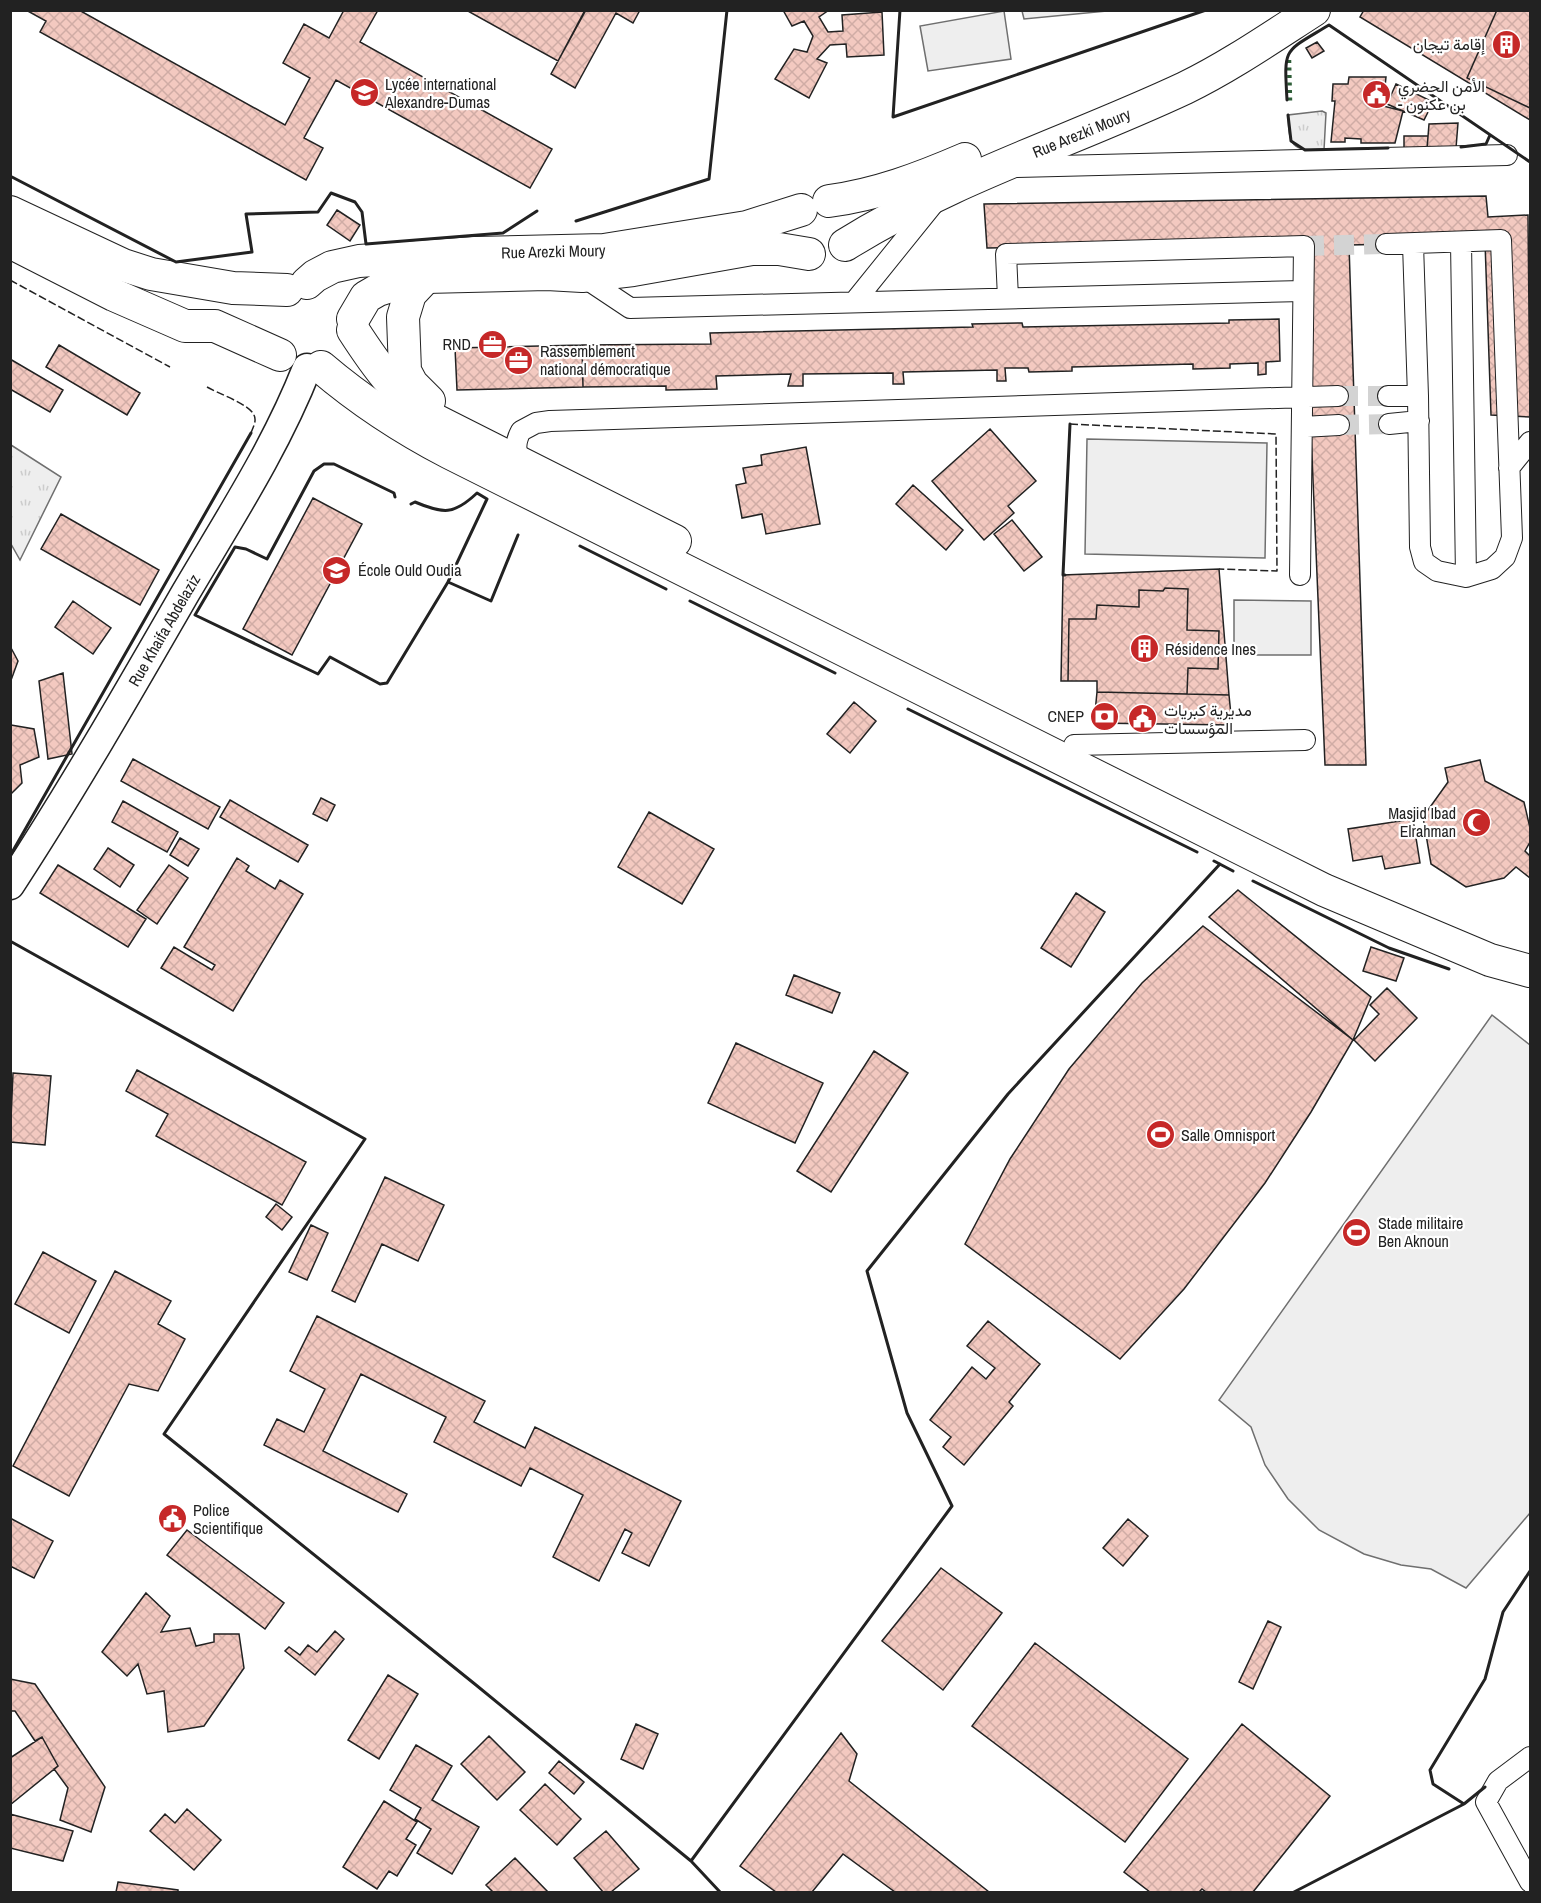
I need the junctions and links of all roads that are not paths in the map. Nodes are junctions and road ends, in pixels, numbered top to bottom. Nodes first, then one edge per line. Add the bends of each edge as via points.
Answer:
1 (1276, 10) edge
2 (1314, 10) edge
3 (1507, 155) dead end
4 (1000, 167) junction
5 (949, 189) junction
6 (815, 205) junction
7 (10, 212) edge
8 (10, 242) edge
9 (1461, 243) junction
10 (1386, 244) tunnel mouth
11 (1413, 244) junction
12 (846, 245) junction
13 (810, 254) junction
14 (582, 276) junction
15 (426, 277) junction
16 (297, 287) junction
17 (1303, 291) junction
18 (1008, 298) junction
19 (855, 301) junction
20 (353, 324) junction
21 (303, 363) junction
22 (1338, 396) tunnel mouth
23 (1388, 396) tunnel mouth
24 (1418, 396) junction
25 (1302, 398) junction
26 (1419, 421) junction
27 (1389, 424) tunnel mouth
28 (1339, 425) tunnel mouth
29 (1302, 427) junction
30 (1530, 442) edge
31 (520, 462) junction
32 (1509, 468) junction
33 (1300, 575) dead end
34 (1466, 578) junction
35 (1305, 740) dead end
36 (1074, 745) junction
37 (10, 885) edge
38 (1530, 954) edge
39 (1530, 971) edge
40 (1530, 1757) edge
41 (1530, 1882) edge

1 - 6 main road, Rue Arezki Moury via 1173,70 973,156 870,194
2 - 4 main road, Rue Arezki Moury via 1188,86
3 - 4 street
4 - 5 main road, Rue Arezki Moury
5 - 12 main road, Rue Arezki Moury
5 - 19 street
6 - 12 main road via 838,204 849,219 850,237
6 - 13 main road via 796,217 795,234
6 - 16 main road, Rue Arezki Moury via 747,227 604,250 359,261 332,267
7 - 16 main road via 123,265 151,274 233,288
8 - 21 main road via 185,326 215,326
9 - 11 street
9 - 32 street via 1501,240
9 - 34 street
10 - 11 street
11 - 24 street
12 - 13 main road via 825,257
13 - 14 main road, Rue Arezki Moury via 752,249
14 - 15 main road, Rue Arezki Moury
14 - 19 street via 630,308
15 - 20 main road, Rue Arezki Moury via 366,297
15 - 31 main road via 410,294 404,309 405,371 412,384 435,405
16 - 20 main road via 318,284 337,292 344,299
16 - 21 main road via 275,303 269,321 271,339
17 - 18 street
17 - 18 street via 1304,246 1006,254
17 - 25 street
18 - 19 street
20 - 21 main road via 351,339 337,359
20 - 31 main road via 387,380 416,407
21 - 37 street, Rue Khaifa Abdelaziz via 292,407 254,476 61,806
21 - 39 main road via 385,417 450,453 1324,890 1480,957
22 - 25 street
23 - 24 street
24 - 26 street
25 - 29 street
25 - 31 street via 550,421 528,425 521,431 516,444
26 - 27 street
26 - 34 street via 1420,547 1424,562 1437,571
28 - 29 street
29 - 33 street
30 - 32 street
31 - 36 main road
32 - 34 street via 1512,538 1505,557 1492,568
35 - 36 street
36 - 38 main road via 1384,900
40 - 41 street via 1498,1781 1486,1802

